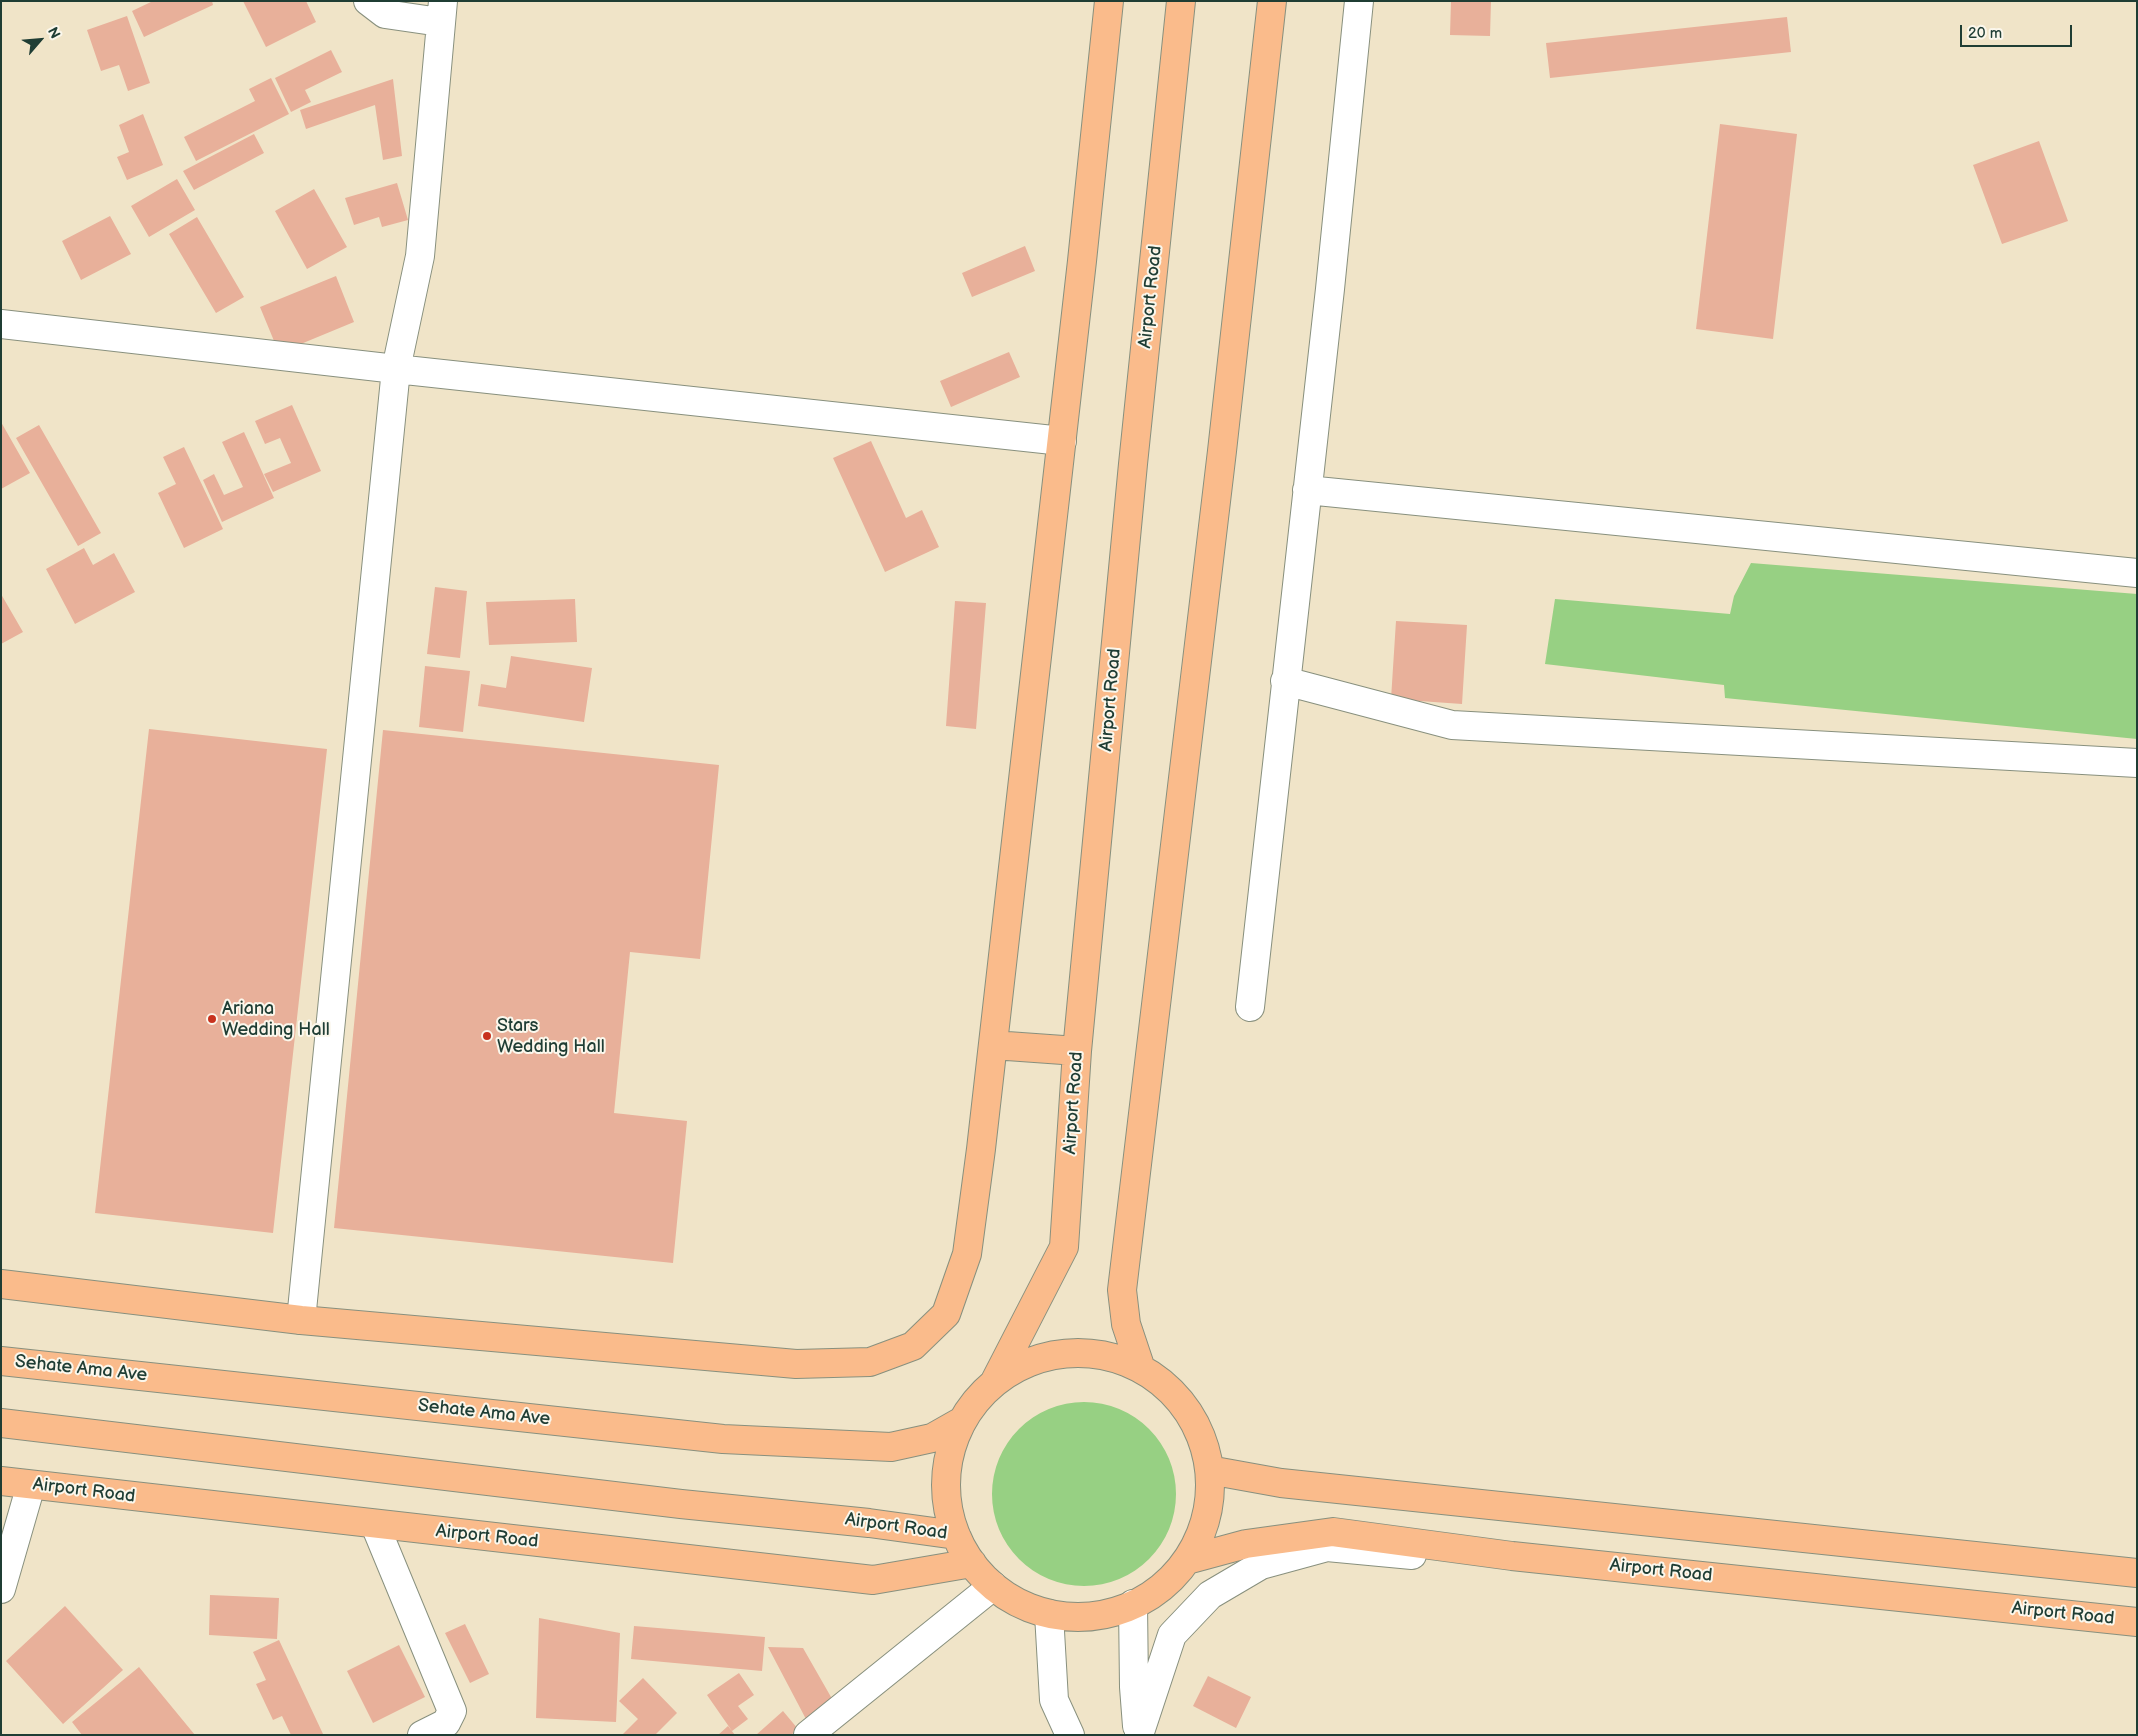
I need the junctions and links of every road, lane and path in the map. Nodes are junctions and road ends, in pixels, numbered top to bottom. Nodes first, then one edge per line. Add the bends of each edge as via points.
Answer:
1 (368, 1) edge
2 (1109, 1) edge
3 (1181, 1) edge
4 (1272, 1) edge
5 (1359, 1) edge
6 (441, 12) edge
7 (1, 324) edge
8 (396, 369) junction
9 (1062, 441) junction
10 (1307, 490) junction
11 (2137, 572) edge
12 (1286, 680) junction
13 (2137, 763) edge
14 (1250, 1007) dead end
15 (993, 1045) junction
16 (1077, 1051) junction
17 (1, 1284) edge
18 (302, 1320) junction
19 (1, 1361) edge
20 (1141, 1369) junction
21 (994, 1383) junction
22 (962, 1421) junction
23 (1, 1423) edge
24 (1209, 1470) junction
25 (1, 1481) edge
26 (31, 1485) junction
27 (376, 1525) junction
28 (956, 1536) junction
29 (1512, 1556) junction
30 (1187, 1560) junction
31 (972, 1563) junction
32 (2137, 1573) edge
33 (993, 1586) junction
34 (1, 1589) edge
35 (1134, 1604) junction
36 (1049, 1614) junction
37 (2137, 1622) edge
38 (422, 1735) edge
39 (808, 1735) edge
40 (1070, 1735) edge
41 (1139, 1735) edge

1 - 6 street via 385,14
2 - 9 main road
3 - 16 main road, Airport Road
4 - 20 main road via 1221,461 1122,1290 1126,1324
5 - 10 street
6 - 8 street via 420,256
7 - 8 street
8 - 9 street
8 - 18 street
9 - 15 main road
10 - 11 street
10 - 12 street
12 - 13 street via 1452,726
12 - 14 street
15 - 16 main road
15 - 18 main road via 967,1254 946,1314 913,1346 870,1362 796,1364
16 - 21 main road, Airport Road via 1064,1247
17 - 18 main road
19 - 22 main road, Sehate Ama Ave via 723,1439 891,1447 932,1438
20 - 21 main road via 1104,1355 1066,1353 1027,1362
20 - 24 main road via 1167,1387 1188,1411 1202,1439
21 - 22 main road via 976,1400
22 - 28 main road via 949,1458 946,1497
23 - 28 main road, Airport Road via 671,1503 860,1522
24 - 30 main road via 1206,1517
24 - 32 main road via 1281,1484
25 - 26 main road, Airport Road
26 - 27 main road, Airport Road
26 - 34 street
27 - 31 main road, Airport Road via 873,1580
27 - 38 street via 452,1711 446,1723
28 - 31 main road
29 - 30 main road, Airport Road via 1333,1532 1246,1544
29 - 37 main road, Airport Road
29 - 41 street via 1455,1559 1327,1547 1261,1565 1210,1595 1172,1635
30 - 35 main road via 1166,1584
31 - 33 main road
33 - 36 main road via 1019,1603
33 - 39 street
35 - 36 main road via 1111,1614 1095,1616
35 - 41 street via 1134,1687
36 - 40 street via 1054,1700

